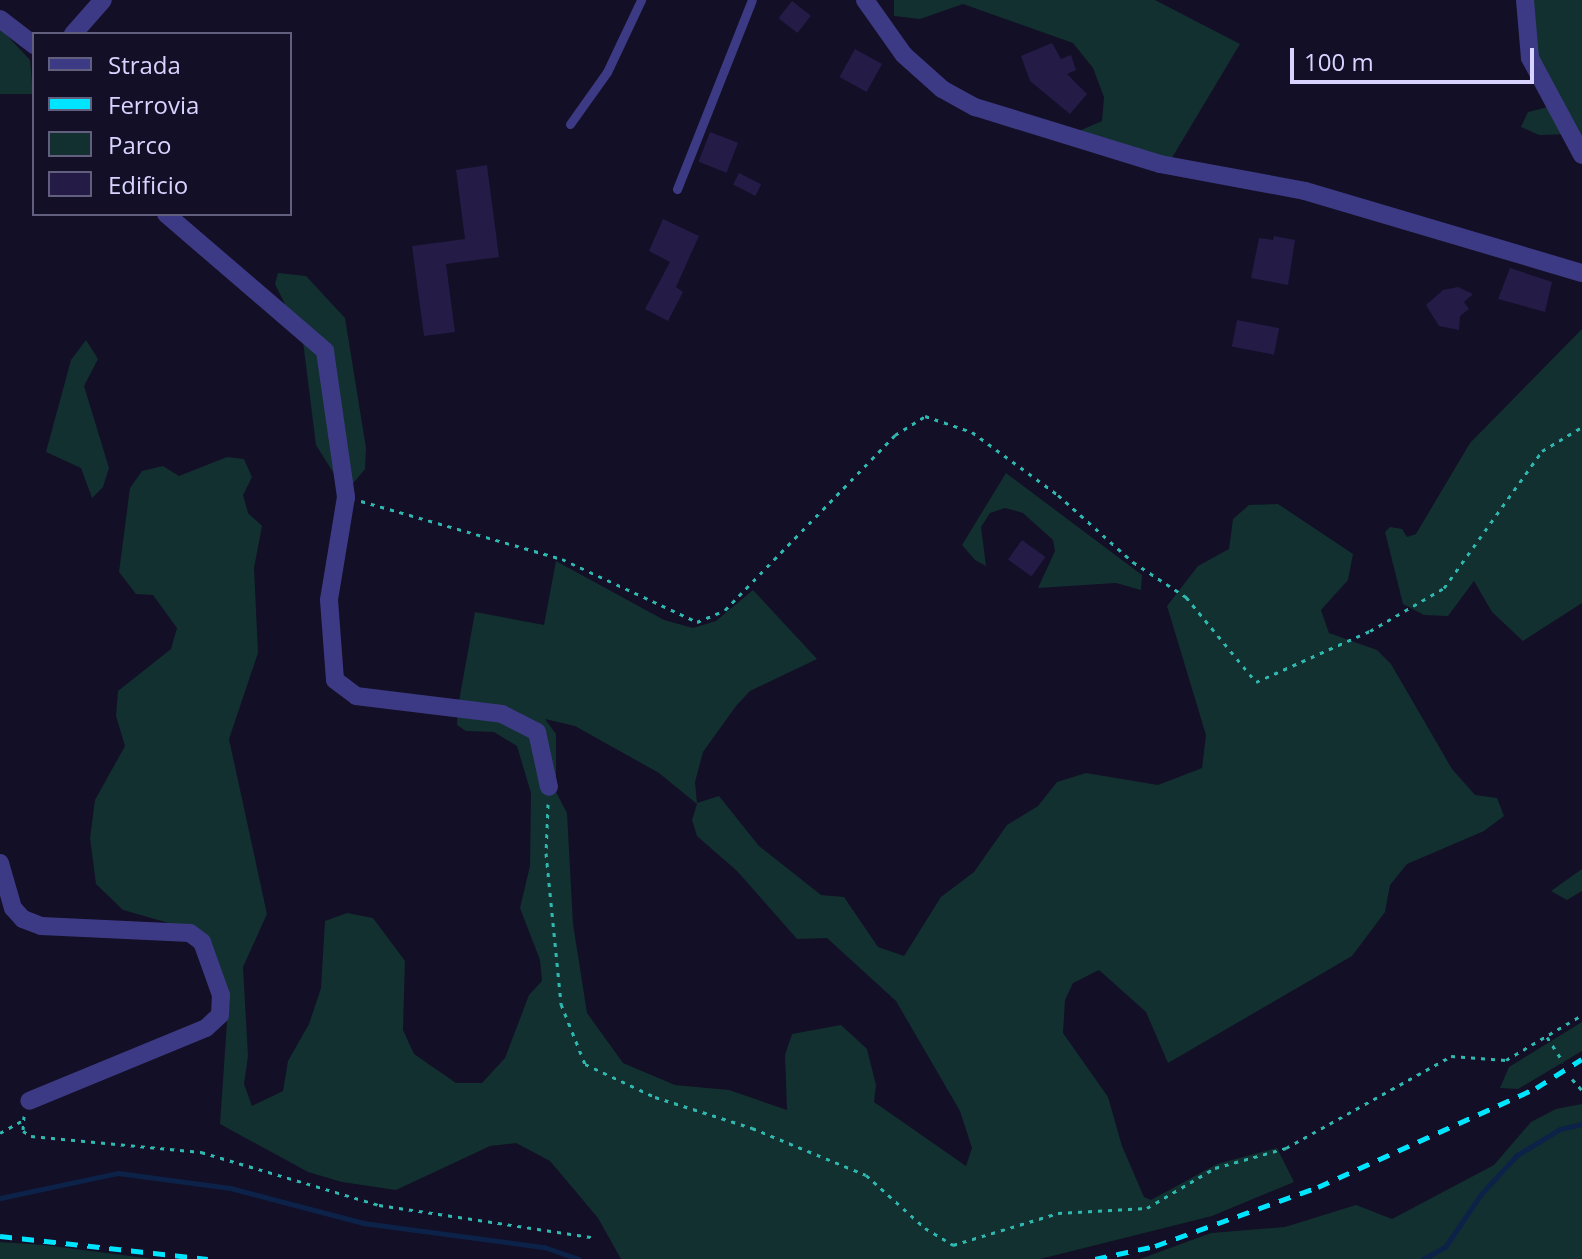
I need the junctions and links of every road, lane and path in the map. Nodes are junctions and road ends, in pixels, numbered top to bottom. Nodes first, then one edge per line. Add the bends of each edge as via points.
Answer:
1 (103, 0) edge
2 (641, 0) edge
3 (752, 0) edge
4 (865, 0) edge
5 (1525, 0) edge
6 (0, 19) edge
7 (75, 32) edge
8 (32, 50) edge
9 (570, 124) dead end
10 (1582, 155) edge
11 (677, 189) dead end
12 (168, 216) edge
13 (1582, 273) edge
14 (1582, 427) edge
15 (346, 497) junction
16 (549, 787) joint
17 (0, 863) edge
18 (1582, 1015) edge
19 (1547, 1037) junction
20 (1563, 1062) dead end
21 (1572, 1079) dead end
22 (1582, 1090) edge
23 (29, 1101) joint
24 (22, 1121) junction
25 (0, 1133) edge
26 (596, 1238) dead end

1 - 7 street
2 - 9 lane via 607,72
3 - 11 lane
4 - 13 street via 904,55 942,89 975,107 1160,164 1305,191
5 - 10 street via 1530,58
6 - 8 street
12 - 15 street via 325,351
14 - 15 path via 1542,451 1444,588 1370,631 1256,682 1186,597 1133,562 1058,495 972,432 925,416 895,435 725,610 697,622 562,559
15 - 16 street via 329,600 335,680 369,699 502,714 537,732
16 - 19 path via 546,853 561,1004 585,1064 655,1097 752,1128 866,1175 925,1228 953,1245 1058,1213 1147,1208 1215,1168 1286,1148 1451,1056 1506,1060
17 - 23 street via 13,908 32,923 190,933 202,942 221,995 220,1015 206,1028
18 - 19 path
19 - 20 path
21 - 22 path
23 - 24 path
24 - 25 path
24 - 26 path via 23,1131 31,1136 201,1152 379,1205

